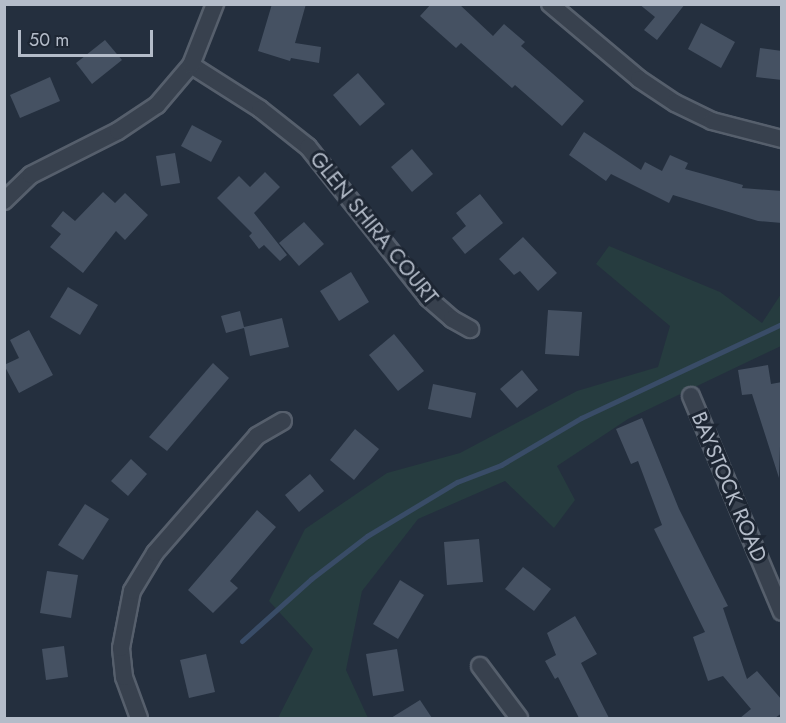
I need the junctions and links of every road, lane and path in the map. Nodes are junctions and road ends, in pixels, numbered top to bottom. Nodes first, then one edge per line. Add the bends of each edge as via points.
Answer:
1 (215, 4) edge
2 (550, 4) edge
3 (191, 65) junction
4 (782, 139) edge
5 (4, 201) edge
6 (470, 329) dead end
7 (691, 396) dead end
8 (283, 421) dead end
9 (782, 612) edge
10 (480, 666) dead end
11 (139, 718) edge
12 (519, 718) edge

1 - 3 street
2 - 4 street via 639,79 675,103 712,122
3 - 5 street via 164,98 141,117 30,175
3 - 6 street, GLEN SHIRA COURT via 268,115 308,147 428,298 452,320
7 - 9 street, BAYSTOCK ROAD
8 - 11 street via 256,436 154,553 132,591 122,648 124,677
10 - 12 street

